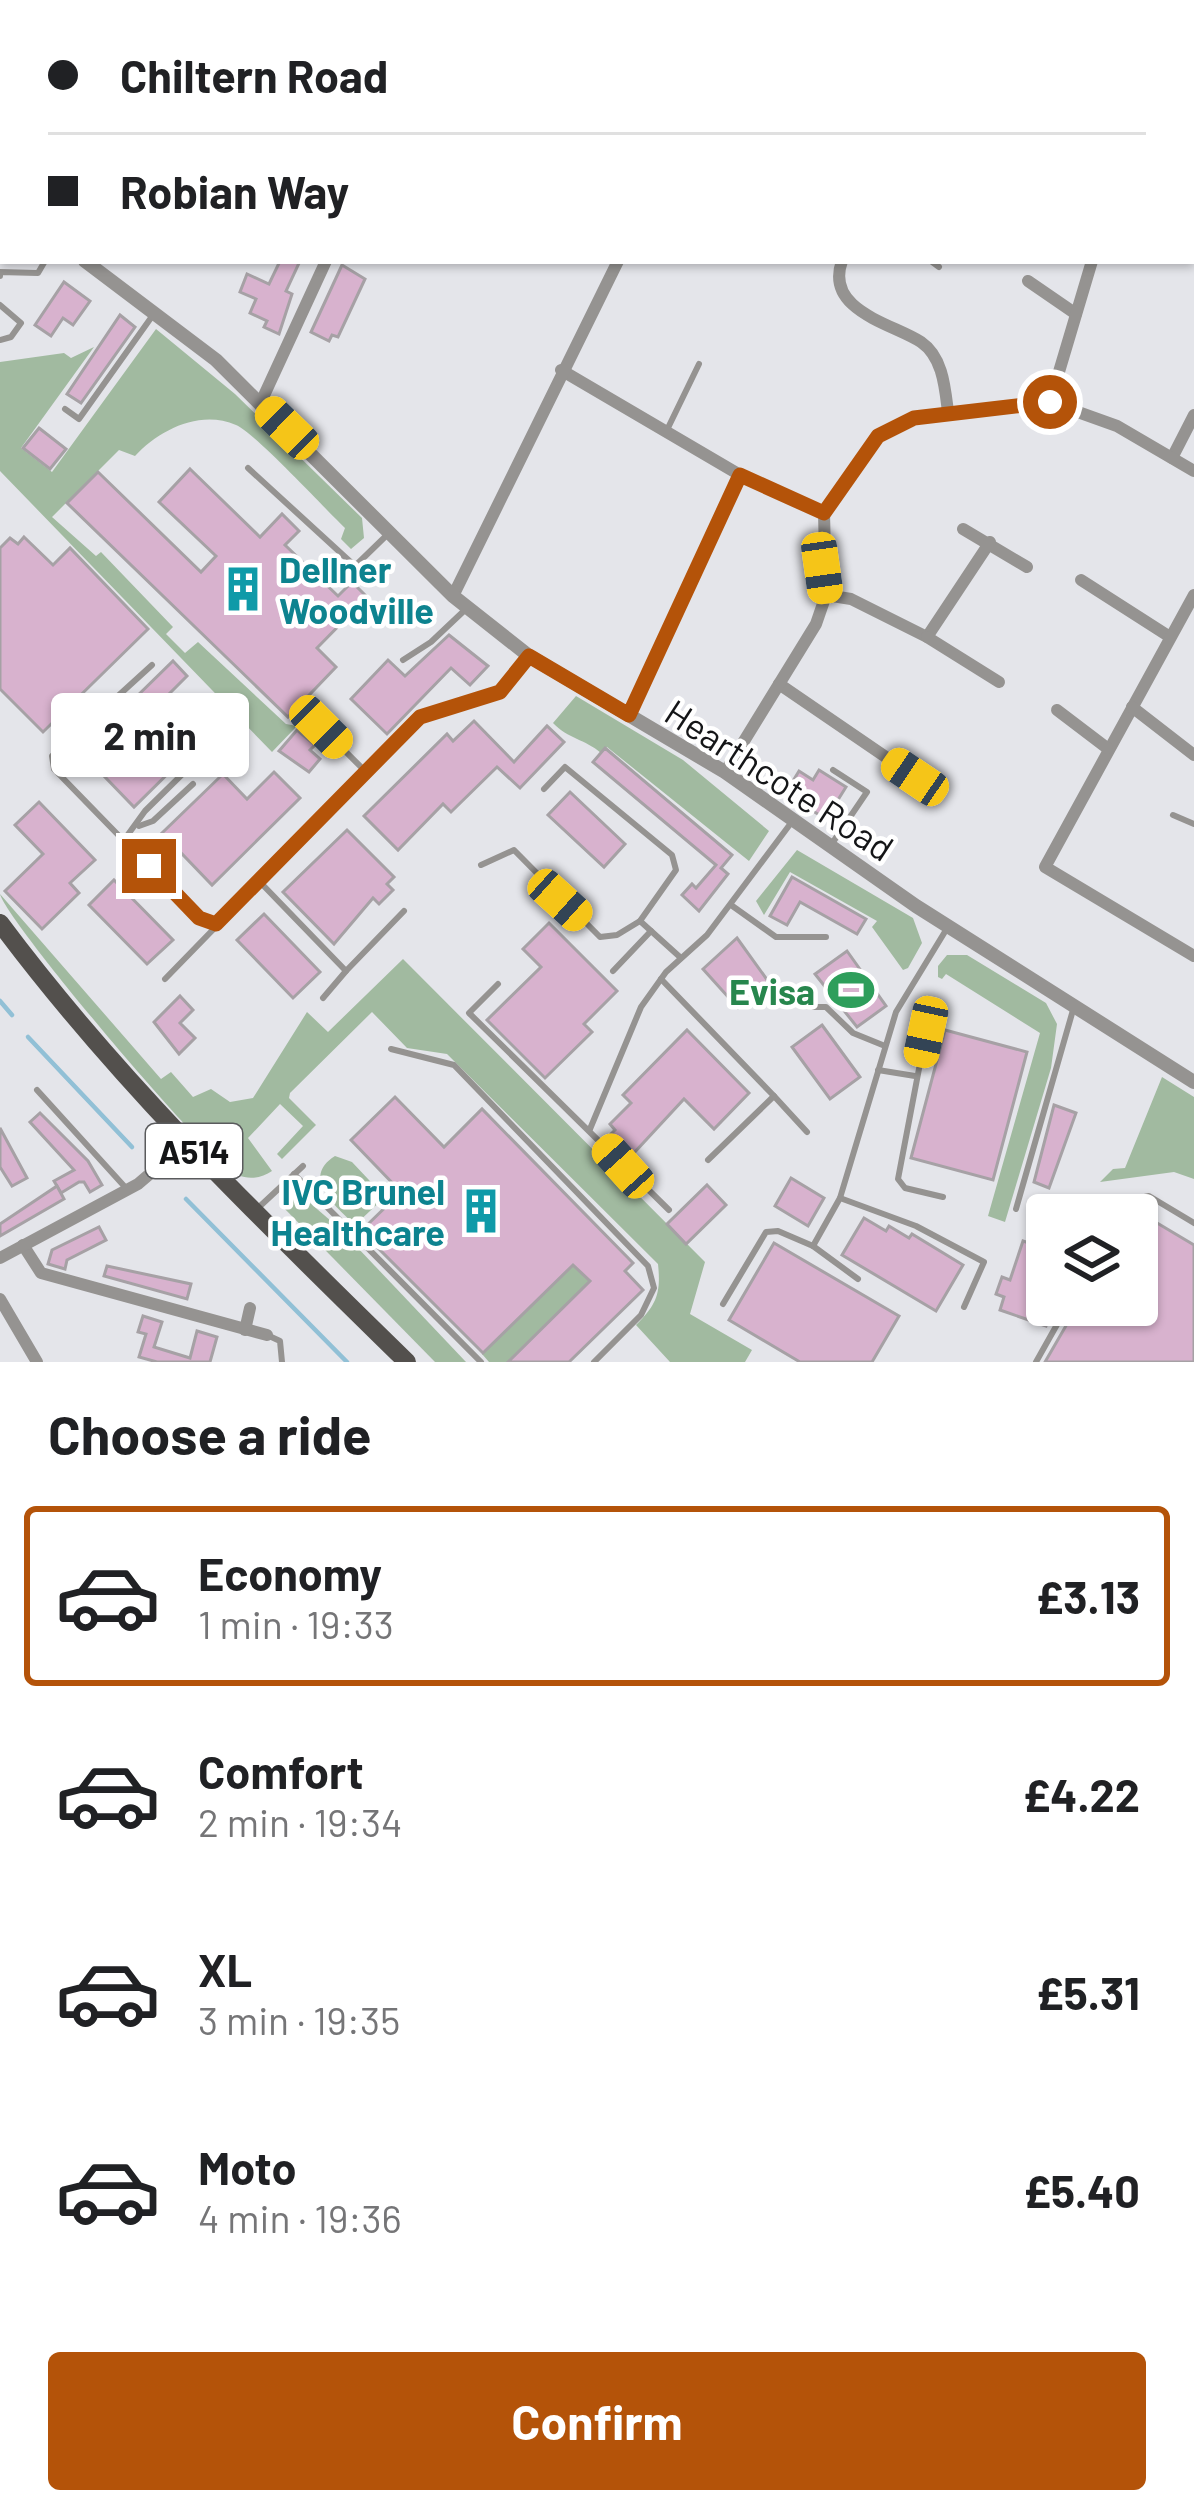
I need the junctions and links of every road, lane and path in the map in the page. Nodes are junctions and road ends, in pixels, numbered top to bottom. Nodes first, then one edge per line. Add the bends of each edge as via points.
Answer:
1 (43, 264) edge
2 (325, 264) edge
3 (616, 264) edge
4 (841, 264) edge
5 (935, 264) edge
6 (1090, 264) edge
7 (103, 267) edge
8 (939, 267) dead end
9 (0, 276) edge
10 (1028, 281) dead end
11 (0, 305) edge
12 (155, 312) junction
13 (1076, 314) junction
14 (0, 340) edge
15 (699, 364) dead end
16 (561, 370) junction
17 (261, 402) junction
18 (1050, 402) junction
19 (65, 409) dead end
20 (948, 412) junction
21 (1194, 416) edge
22 (666, 432) junction
23 (1172, 458) junction
24 (248, 468) dead end
25 (1194, 471) edge
26 (740, 475) junction
27 (824, 513) junction
28 (963, 529) dead end
29 (391, 531) junction
30 (990, 542) junction
31 (1027, 567) dead end
32 (1082, 580) dead end
33 (453, 596) junction
34 (826, 596) junction
35 (1192, 603) edge
36 (467, 608) junction
37 (927, 637) junction
38 (1170, 637) junction
39 (529, 656) junction
40 (403, 660) dead end
41 (152, 665) dead end
42 (999, 682) dead end
43 (779, 684) junction
44 (1132, 707) junction
45 (1057, 710) dead end
46 (629, 715) junction
47 (321, 727) dead end
48 (218, 739) dead end
49 (1107, 748) junction
50 (1194, 755) edge
51 (833, 770) dead end
52 (366, 772) junction
53 (725, 772) junction
54 (915, 777) dead end
55 (193, 784) dead end
56 (544, 789) dead end
57 (1173, 815) dead end
58 (794, 819) junction
59 (1194, 824) edge
60 (135, 827) junction
61 (124, 840) junction
62 (831, 845) junction
63 (481, 865) dead end
64 (258, 880) junction
65 (731, 905) junction
66 (404, 911) dead end
67 (640, 921) junction
68 (0, 923) edge
69 (216, 924) junction
70 (948, 927) junction
71 (651, 931) junction
72 (826, 937) dead end
73 (1194, 956) edge
74 (681, 958) junction
75 (346, 971) junction
76 (613, 971) dead end
77 (661, 979) junction
78 (165, 980) dead end
79 (498, 983) dead end
80 (323, 998) dead end
81 (814, 1007) dead end
82 (1075, 1007) junction
83 (926, 1032) dead end
84 (885, 1046) junction
85 (391, 1048) dead end
86 (878, 1070) junction
87 (916, 1077) junction
88 (1194, 1082) edge
89 (37, 1090) dead end
90 (774, 1096) junction
91 (590, 1129) junction
92 (807, 1132) dead end
93 (185, 1143) junction
94 (708, 1160) dead end
95 (303, 1166) dead end
96 (294, 1174) junction
97 (127, 1191) junction
98 (943, 1197) dead end
99 (840, 1198) junction
100 (1158, 1201) edge
101 (1016, 1209) dead end
102 (669, 1210) dead end
103 (255, 1211) junction
104 (1194, 1222) edge
105 (23, 1245) junction
106 (813, 1246) junction
107 (0, 1258) edge
108 (858, 1279) dead end
109 (0, 1298) edge
110 (723, 1304) dead end
111 (964, 1307) dead end
112 (250, 1308) dead end
113 (1056, 1326) edge
114 (245, 1330) junction
115 (267, 1335) joint
116 (37, 1362) edge
117 (281, 1362) edge
118 (407, 1362) edge
119 (481, 1362) edge
120 (594, 1362) edge
121 (1036, 1362) edge

1 - 9 lane via 38,273
2 - 17 street
3 - 16 street
4 - 20 street via 850,302 882,327 924,343 943,371
5 - 8 lane
6 - 13 street
7 - 12 street, Hearthcote Road
10 - 13 street
11 - 14 lane via 21,323
12 - 17 street, Hearthcote Road
12 - 19 lane via 79,419
13 - 18 street
15 - 22 lane
16 - 22 street
16 - 33 street
17 - 29 street, Hearthcote Road
18 - 20 street
18 - 23 street via 1118,426
20 - 27 street via 878,436
21 - 23 street
22 - 26 street
23 - 25 street
24 - 29 lane via 356,566
26 - 27 street
26 - 46 street
27 - 34 street
28 - 30 street
29 - 33 street, Hearthcote Road
30 - 31 street
30 - 37 street
32 - 38 street
33 - 36 street, Hearthcote Road
34 - 37 street via 850,599
34 - 43 street
35 - 38 street
36 - 39 street, Hearthcote Road
36 - 40 lane
37 - 42 street
38 - 44 street
39 - 46 street, Hearthcote Road
39 - 52 lane via 500,692 420,717
41 - 61 lane via 52,756 54,769
43 - 53 street
43 - 54 street
44 - 49 street
44 - 50 street
45 - 49 street
46 - 53 street, Hearthcote Road
47 - 52 lane
48 - 60 lane
49 - 73 street via 1045,867
51 - 62 lane via 867,792
52 - 64 lane
53 - 58 street, Hearthcote Road
55 - 60 lane
56 - 67 lane via 566,766 672,855 676,870
57 - 59 lane
58 - 62 street, Hearthcote Road
58 - 65 lane
60 - 61 lane
61 - 69 lane via 199,918
62 - 70 street, Hearthcote Road
63 - 67 lane via 514,850 524,855 600,937
64 - 69 lane
64 - 75 lane
65 - 72 lane via 776,937
65 - 74 lane
66 - 75 lane
67 - 71 lane
68 - 93 main road, A514
69 - 78 lane
70 - 82 street, Hearthcote Road
70 - 84 lane via 896,1012
71 - 74 lane
71 - 76 lane
74 - 77 lane
75 - 80 lane
77 - 90 lane
77 - 91 lane via 629,1030
79 - 91 lane via 469,1013
81 - 84 lane
82 - 88 street, Hearthcote Road
82 - 101 lane
83 - 87 lane
84 - 86 lane
85 - 120 lane via 454,1065 648,1266 654,1288 640,1315
86 - 87 lane
86 - 99 lane
87 - 98 lane via 898,1179
89 - 97 lane
90 - 92 lane
90 - 94 lane
91 - 102 lane
93 - 97 street
93 - 103 main road, A514
95 - 96 lane
96 - 103 lane
96 - 119 lane
97 - 105 street
99 - 106 lane
99 - 111 lane via 984,1262
100 - 104 lane
103 - 118 main road, A514
105 - 107 street
105 - 114 street via 41,1273
106 - 108 lane
106 - 110 lane via 766,1232
109 - 116 street
112 - 114 street
113 - 121 lane
114 - 115 street
115 - 117 lane via 280,1341

